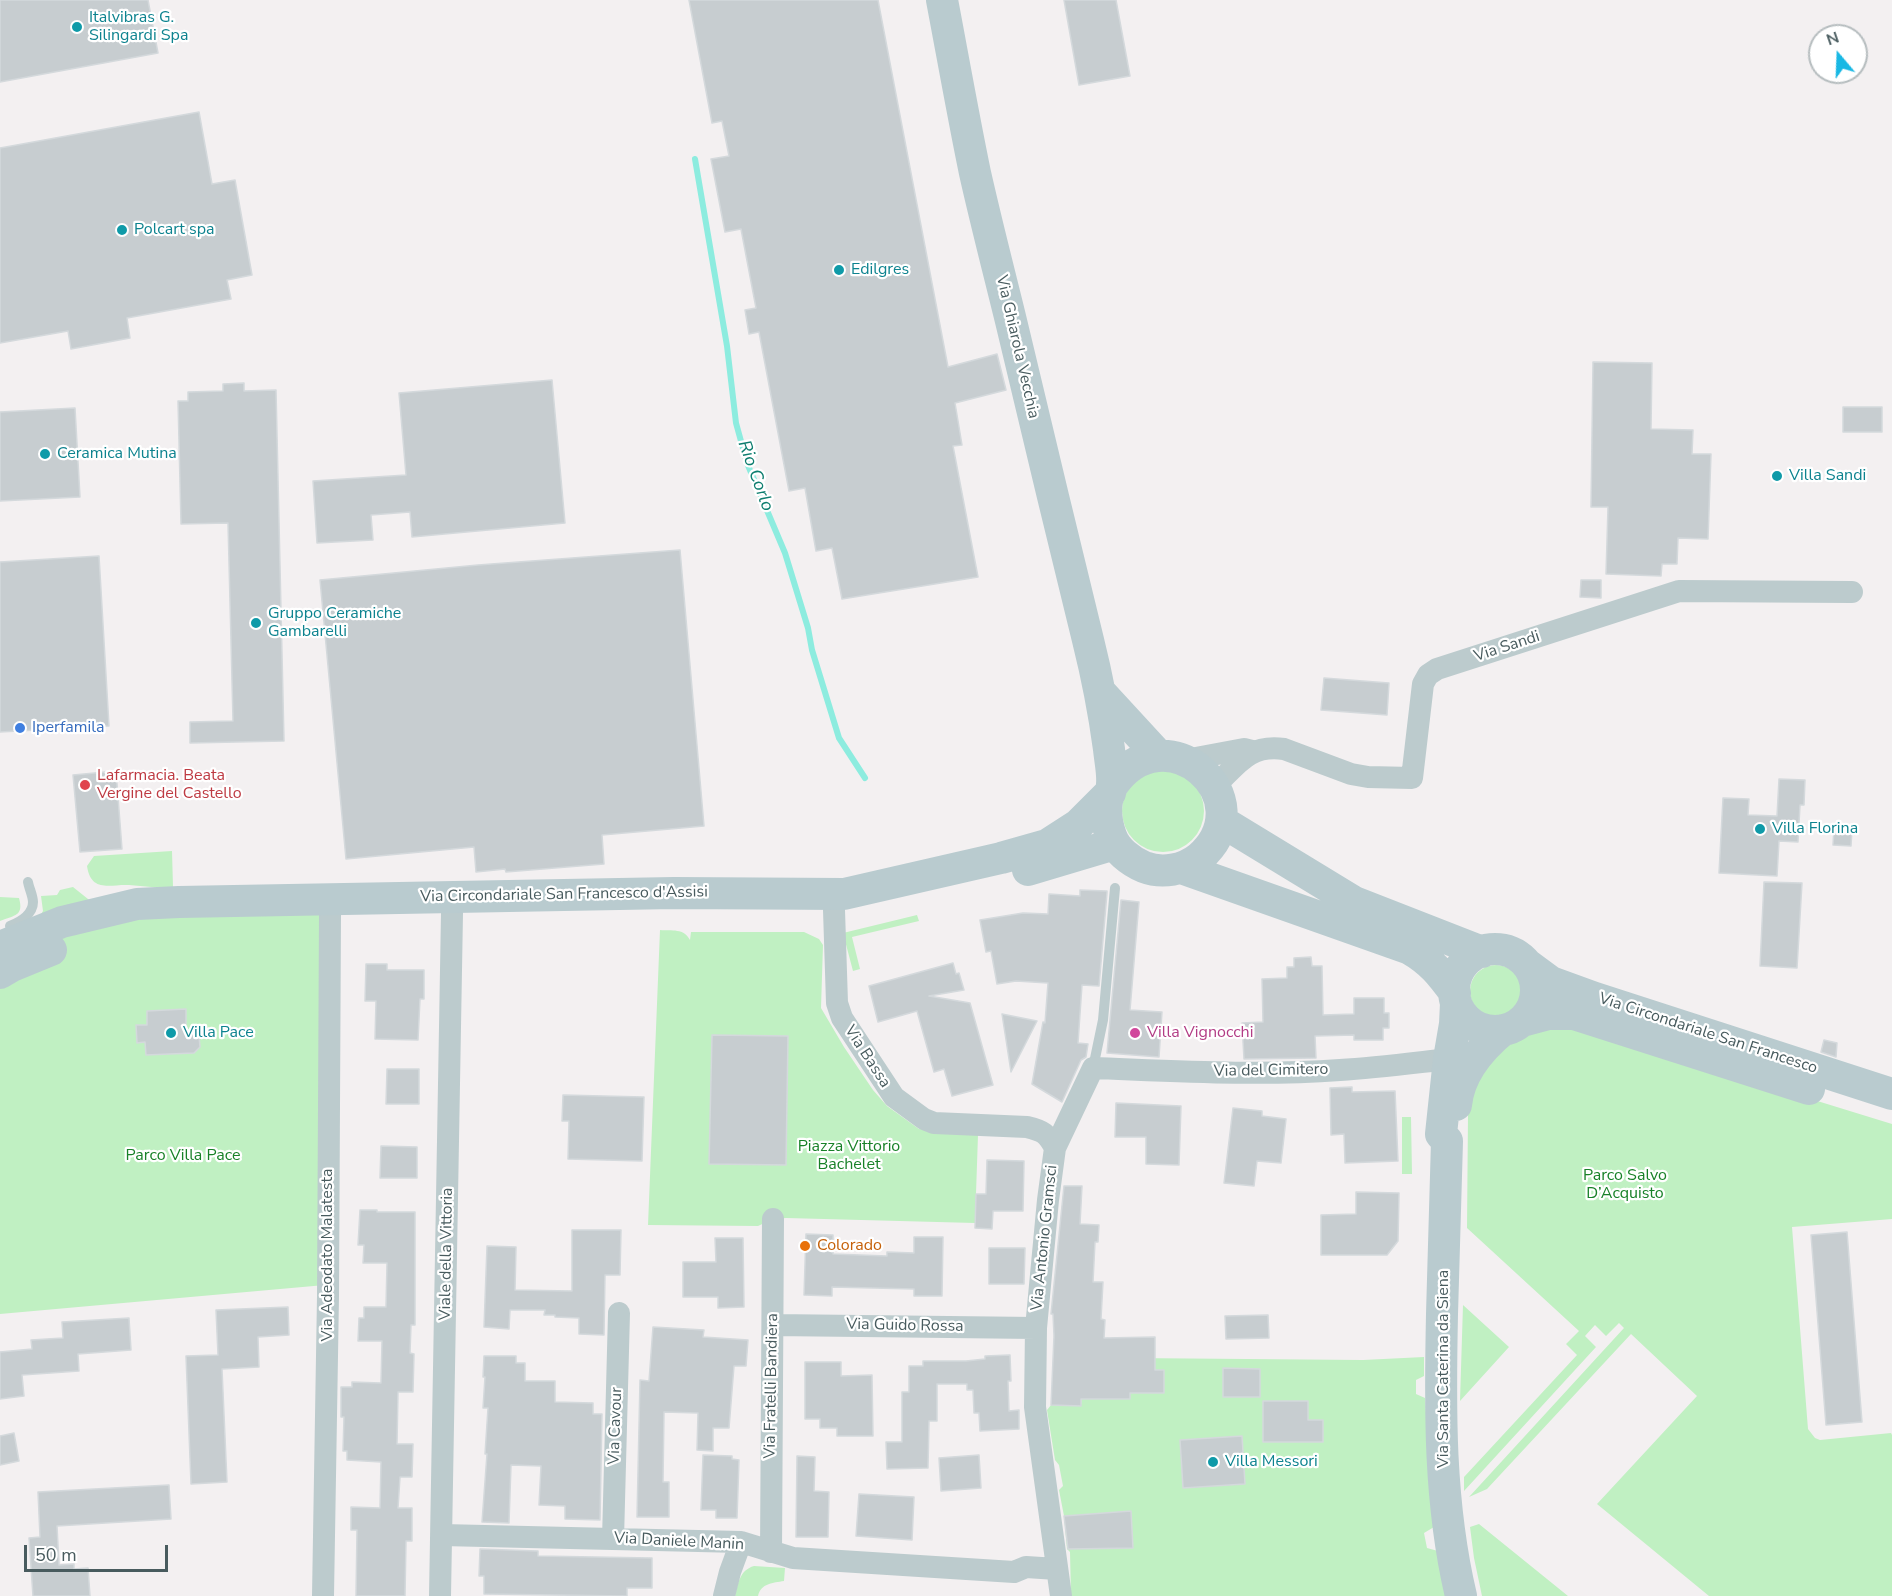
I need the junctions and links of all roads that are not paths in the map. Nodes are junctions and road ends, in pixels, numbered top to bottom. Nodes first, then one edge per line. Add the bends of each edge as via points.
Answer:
1 (942, 0) edge
2 (1852, 592) dead end
3 (1101, 693) junction
4 (1252, 752) junction
5 (1172, 758) junction
6 (1215, 786) junction
7 (1111, 790) junction
8 (1221, 821) junction
9 (1115, 843) junction
10 (1181, 868) junction
11 (28, 882) dead end
12 (1114, 888) dead end
13 (834, 910) junction
14 (452, 913) junction
15 (330, 914) junction
16 (0, 932) edge
17 (0, 947) edge
18 (1482, 951) junction
19 (1528, 964) junction
20 (0, 973) edge
21 (1456, 998) junction
22 (1513, 1026) junction
23 (1449, 1059) junction
24 (1093, 1068) junction
25 (1892, 1094) edge
26 (1892, 1115) edge
27 (1447, 1141) junction
28 (1055, 1148) junction
29 (773, 1219) dead end
30 (619, 1313) dead end
31 (773, 1325) junction
32 (1036, 1328) junction
33 (442, 1535) junction
34 (613, 1539) junction
35 (741, 1542) junction
36 (771, 1552) junction
37 (1057, 1569) junction
38 (323, 1596) edge
39 (440, 1596) edge
40 (724, 1596) edge
41 (1061, 1596) edge
42 (1461, 1596) edge

1 - 3 street, Via Ghiarola Vecchia via 975,173
2 - 4 street, Via Sandi via 1679,591 1437,669 1423,684 1412,778 1351,774 1284,749 1262,748
3 - 5 street, Via Ghiarola Vecchia
3 - 7 street, Via Ghiarola Vecchia
4 - 5 street, Via Sandi via 1244,749
4 - 6 street
5 - 6 street via 1195,764
5 - 7 street, Via Circondariale San Francesco d'Assisi via 1146,758 1131,766
6 - 8 street
7 - 9 street via 1106,818
7 - 17 street, Via Circondariale San Francesco d'Assisi via 1078,825 1047,845 844,894 674,893 137,904 62,922
8 - 10 street via 1208,850
8 - 18 street via 1354,902
9 - 10 street via 1131,860 1146,868
9 - 13 street, Via Circondariale San Francesco d'Assisi via 1005,877
10 - 21 street via 1410,949 1426,958
11 - 16 lane via 33,902 29,912 21,922
12 - 24 lane, Via Antonio Gramsci via 1103,1020
13 - 14 street, Via Circondariale San Francesco d'Assisi
13 - 28 street, Via Bassa via 837,1003 842,1018 894,1097 934,1123 1027,1127 1049,1137
14 - 15 street, Via Circondariale San Francesco d'Assisi
14 - 33 street, Viale della Vittoria
15 - 20 street, Via Circondariale San Francesco d'Assisi via 241,915 89,935
15 - 38 street, Via Adeodato Malatesta
18 - 19 street via 1507,951
18 - 21 street via 1467,961 1457,975
19 - 22 street via 1537,994 1529,1014
19 - 25 street, Via Circondariale San Francesco via 1551,982 1595,998
21 - 22 street via 1462,1015 1478,1027 1490,1031
21 - 23 street, Via Santa Caterina da Siena
22 - 26 street, Via Circondariale San Francesco via 1548,1014 1574,1014
22 - 27 street, Via Santa Caterina da Siena via 1488,1043 1473,1060 1457,1097 1454,1137
23 - 24 street, Via del Cimitero via 1285,1072
23 - 27 street, Via Santa Caterina da Siena via 1441,1134
24 - 28 street, Via Antonio Gramsci
27 - 42 street, Via Santa Caterina da Siena via 1442,1448 1446,1514
28 - 32 street, Via Antonio Gramsci
29 - 31 street, Via Fratelli Bandiera
30 - 34 street, Via Cavour
31 - 32 street, Via Guido Rossa
31 - 36 street, Via Fratelli Bandiera
32 - 37 street, Via Antonio Gramsci via 1035,1407
33 - 34 street, Via Daniele Manin
33 - 39 street, Viale della Vittoria
34 - 35 street, Via Daniele Manin
35 - 36 street, Via Daniele Manin
35 - 40 street
36 - 37 street, Via Daniele Manin via 793,1558 986,1571
37 - 41 street, Via Antonio Gramsci

